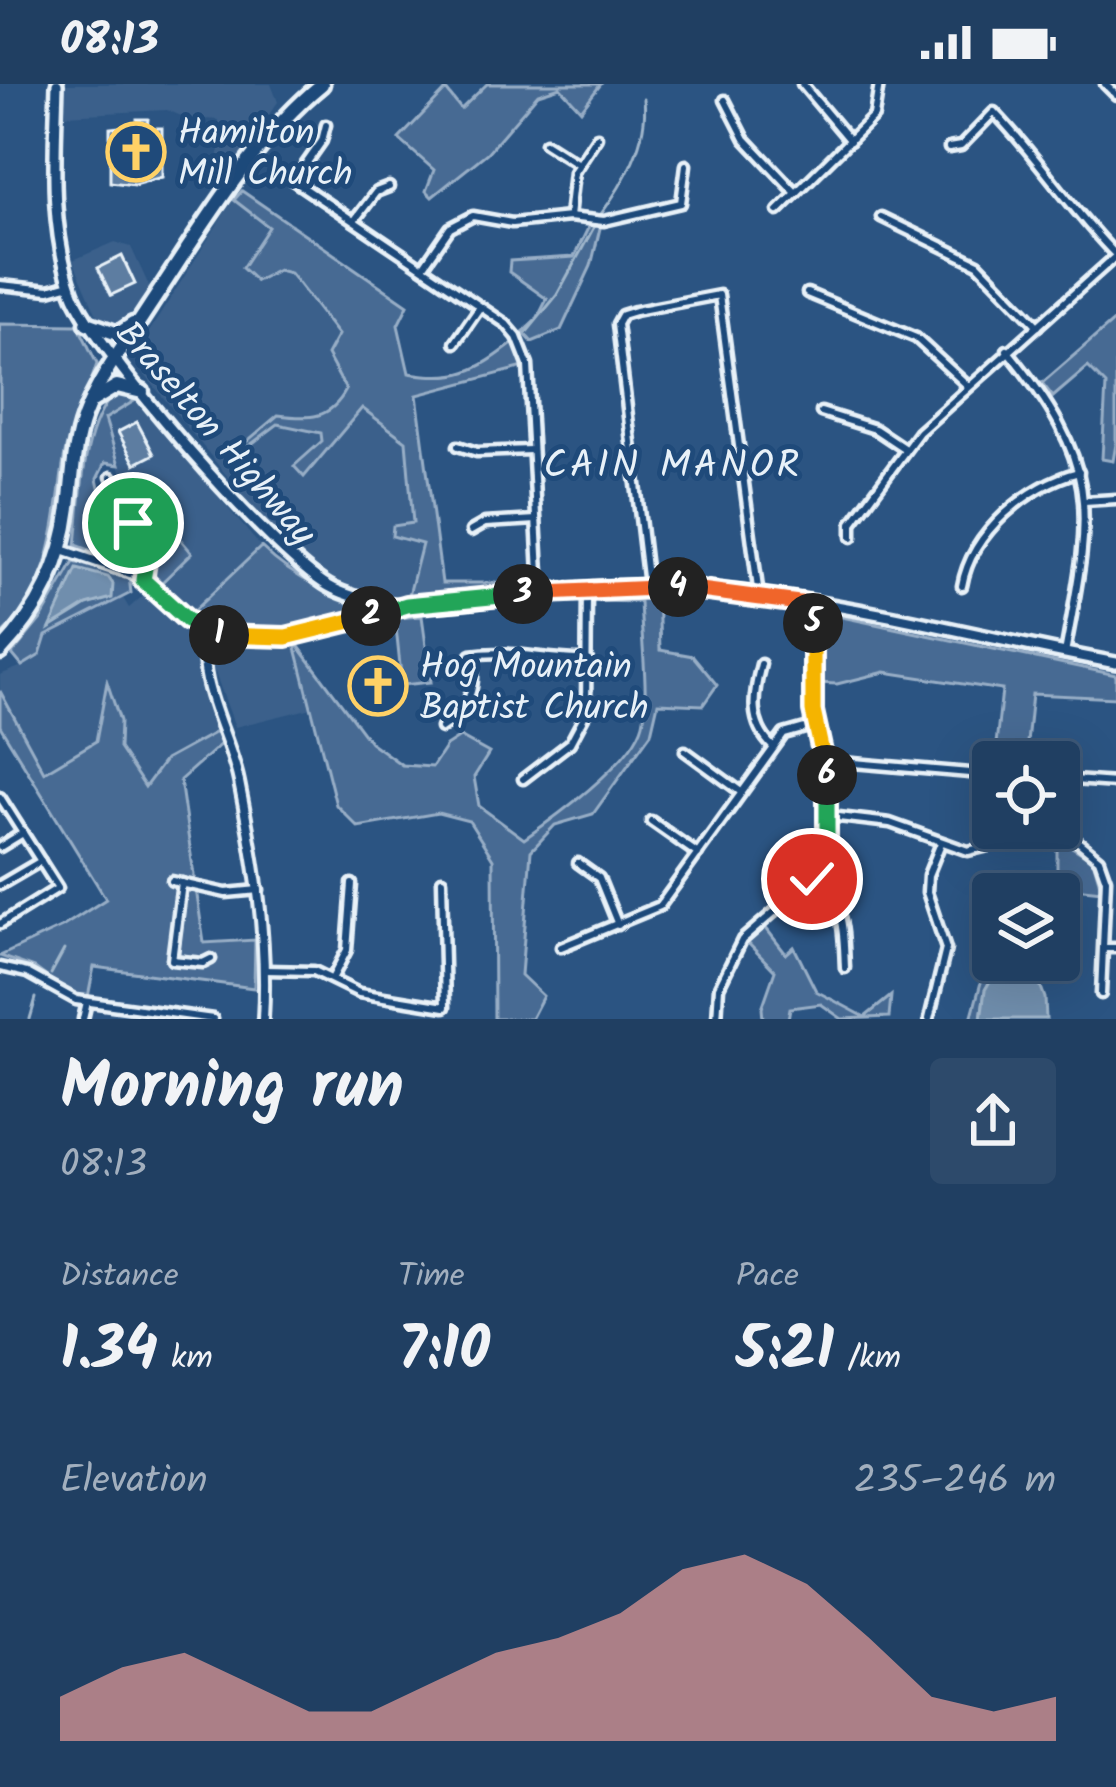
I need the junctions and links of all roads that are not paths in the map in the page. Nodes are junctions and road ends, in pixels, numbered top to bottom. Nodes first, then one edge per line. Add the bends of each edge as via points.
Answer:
1 (57, 84) edge
2 (309, 84) edge
3 (322, 84) edge
4 (802, 84) edge
5 (879, 84) edge
6 (1105, 84) edge
7 (1116, 95) edge
8 (725, 100) dead end
9 (326, 125) dead end
10 (597, 136) dead end
11 (850, 141) junction
12 (545, 143) dead end
13 (950, 148) dead end
14 (578, 164) junction
15 (686, 164) dead end
16 (232, 185) junction
17 (388, 187) dead end
18 (796, 194) junction
19 (778, 211) dead end
20 (568, 217) junction
21 (881, 217) dead end
22 (354, 220) junction
23 (1116, 255) edge
24 (422, 268) junction
25 (70, 284) junction
26 (0, 285) edge
27 (807, 292) dead end
28 (480, 307) junction
29 (147, 310) junction
30 (87, 323) junction
31 (1038, 326) junction
32 (455, 343) dead end
33 (1007, 350) junction
34 (114, 360) junction
35 (968, 386) junction
36 (142, 392) junction
37 (91, 401) junction
38 (821, 412) dead end
39 (458, 446) dead end
40 (905, 449) junction
41 (533, 450) junction
42 (1079, 472) junction
43 (111, 477) dead end
44 (1116, 499) edge
45 (1084, 501) junction
46 (536, 520) junction
47 (471, 531) dead end
48 (852, 537) dead end
49 (62, 550) junction
50 (143, 580) junction
51 (648, 586) junction
52 (962, 586) dead end
53 (587, 588) junction
54 (540, 592) junction
55 (759, 596) junction
56 (407, 605) junction
57 (814, 605) junction
58 (207, 631) junction
59 (0, 652) edge
60 (1065, 654) junction
61 (588, 660) junction
62 (1116, 663) edge
63 (761, 664) dead end
64 (816, 725) junction
65 (441, 728) dead end
66 (773, 747) junction
67 (685, 751) dead end
68 (825, 755) junction
69 (972, 773) edge
70 (523, 779) dead end
71 (1080, 780) edge
72 (1116, 782) edge
73 (741, 792) junction
74 (2, 803) edge
75 (830, 816) junction
76 (651, 820) dead end
77 (23, 833) junction
78 (940, 843) junction
79 (0, 847) edge
80 (698, 854) junction
81 (41, 861) junction
82 (578, 863) dead end
83 (812, 879) junction
84 (442, 880) dead end
85 (352, 884) dead end
86 (0, 885) edge
87 (260, 890) junction
88 (0, 924) edge
89 (618, 925) junction
90 (561, 947) dead end
91 (1104, 948) junction
92 (1116, 948) edge
93 (211, 959) dead end
94 (0, 967) edge
95 (845, 968) dead end
96 (266, 970) junction
97 (333, 977) junction
98 (1101, 994) dead end
99 (87, 1002) junction
100 (83, 1019) edge
101 (213, 1019) edge
102 (263, 1019) edge
103 (717, 1019) edge
104 (929, 1019) edge

1 - 25 main road, Braselton Highway via 55,211
2 - 16 main road via 262,135
3 - 16 main road via 294,106
4 - 11 street
5 - 11 street via 874,116
6 - 7 street
8 - 18 street via 745,140
9 - 22 street via 294,181
10 - 14 street
11 - 18 street
12 - 14 street
13 - 23 street via 994,112
14 - 20 street
15 - 20 street via 681,202 604,221
16 - 29 main road
17 - 22 street
18 - 19 street
20 - 24 street via 529,224 472,216 450,228
21 - 31 street via 978,264
22 - 24 street
23 - 31 street
24 - 28 street
25 - 26 street
25 - 30 main road, Braselton Highway
27 - 35 street via 916,338
28 - 32 street
28 - 41 street via 506,324 524,352
29 - 30 main road via 118,334
29 - 34 main road
30 - 34 main road, Braselton Highway
31 - 33 street
33 - 35 street
33 - 42 street via 1055,411
34 - 36 main road, Braselton Highway
34 - 37 main road
35 - 40 street
36 - 37 main road via 117,386
36 - 56 main road, Braselton Highway via 296,565 334,590
37 - 49 main road via 73,459
38 - 40 street via 875,429
39 - 41 street
40 - 48 street via 851,523
41 - 46 street
42 - 45 street
42 - 52 street via 1017,500 964,571
43 - 50 street via 144,555
44 - 45 street
45 - 60 street via 1083,561
46 - 47 street
46 - 54 street
49 - 50 street
49 - 59 main road via 46,591
50 - 58 street
51 - 53 main road, Braselton Highway
51 - 55 main road, Braselton Highway
51 - 55 street via 617,325 634,311 719,295
53 - 54 main road, Braselton Highway
53 - 61 street
54 - 56 main road, Braselton Highway
55 - 57 main road, Braselton Highway
56 - 58 street via 286,637
57 - 60 main road, Braselton Highway
57 - 64 street
58 - 87 street via 203,662 238,776
60 - 62 main road, Braselton Highway
61 - 65 street via 471,655 470,699
61 - 70 street via 580,729
63 - 66 street via 757,727
64 - 66 street via 794,729
64 - 68 street
66 - 73 street
67 - 73 street
68 - 69 street via 837,763
68 - 75 street
71 - 72 street
73 - 80 street
74 - 77 street
75 - 78 street via 890,823
75 - 83 street
76 - 80 street
77 - 79 street
77 - 81 street
78 - 91 street via 986,849 1045,832 1076,840 1103,867
78 - 104 street via 927,892 946,949
80 - 89 street via 660,906
81 - 86 street
81 - 88 street via 58,889
82 - 89 street via 599,878
83 - 95 street via 840,908
83 - 103 street via 742,940 719,987
84 - 97 street via 445,1007 359,992
85 - 97 street via 347,950
87 - 93 street via 226,893 177,882 172,960
87 - 96 street
89 - 90 street
91 - 92 street
91 - 98 street
94 - 99 street
96 - 97 street
96 - 102 street
99 - 100 street
99 - 101 street

